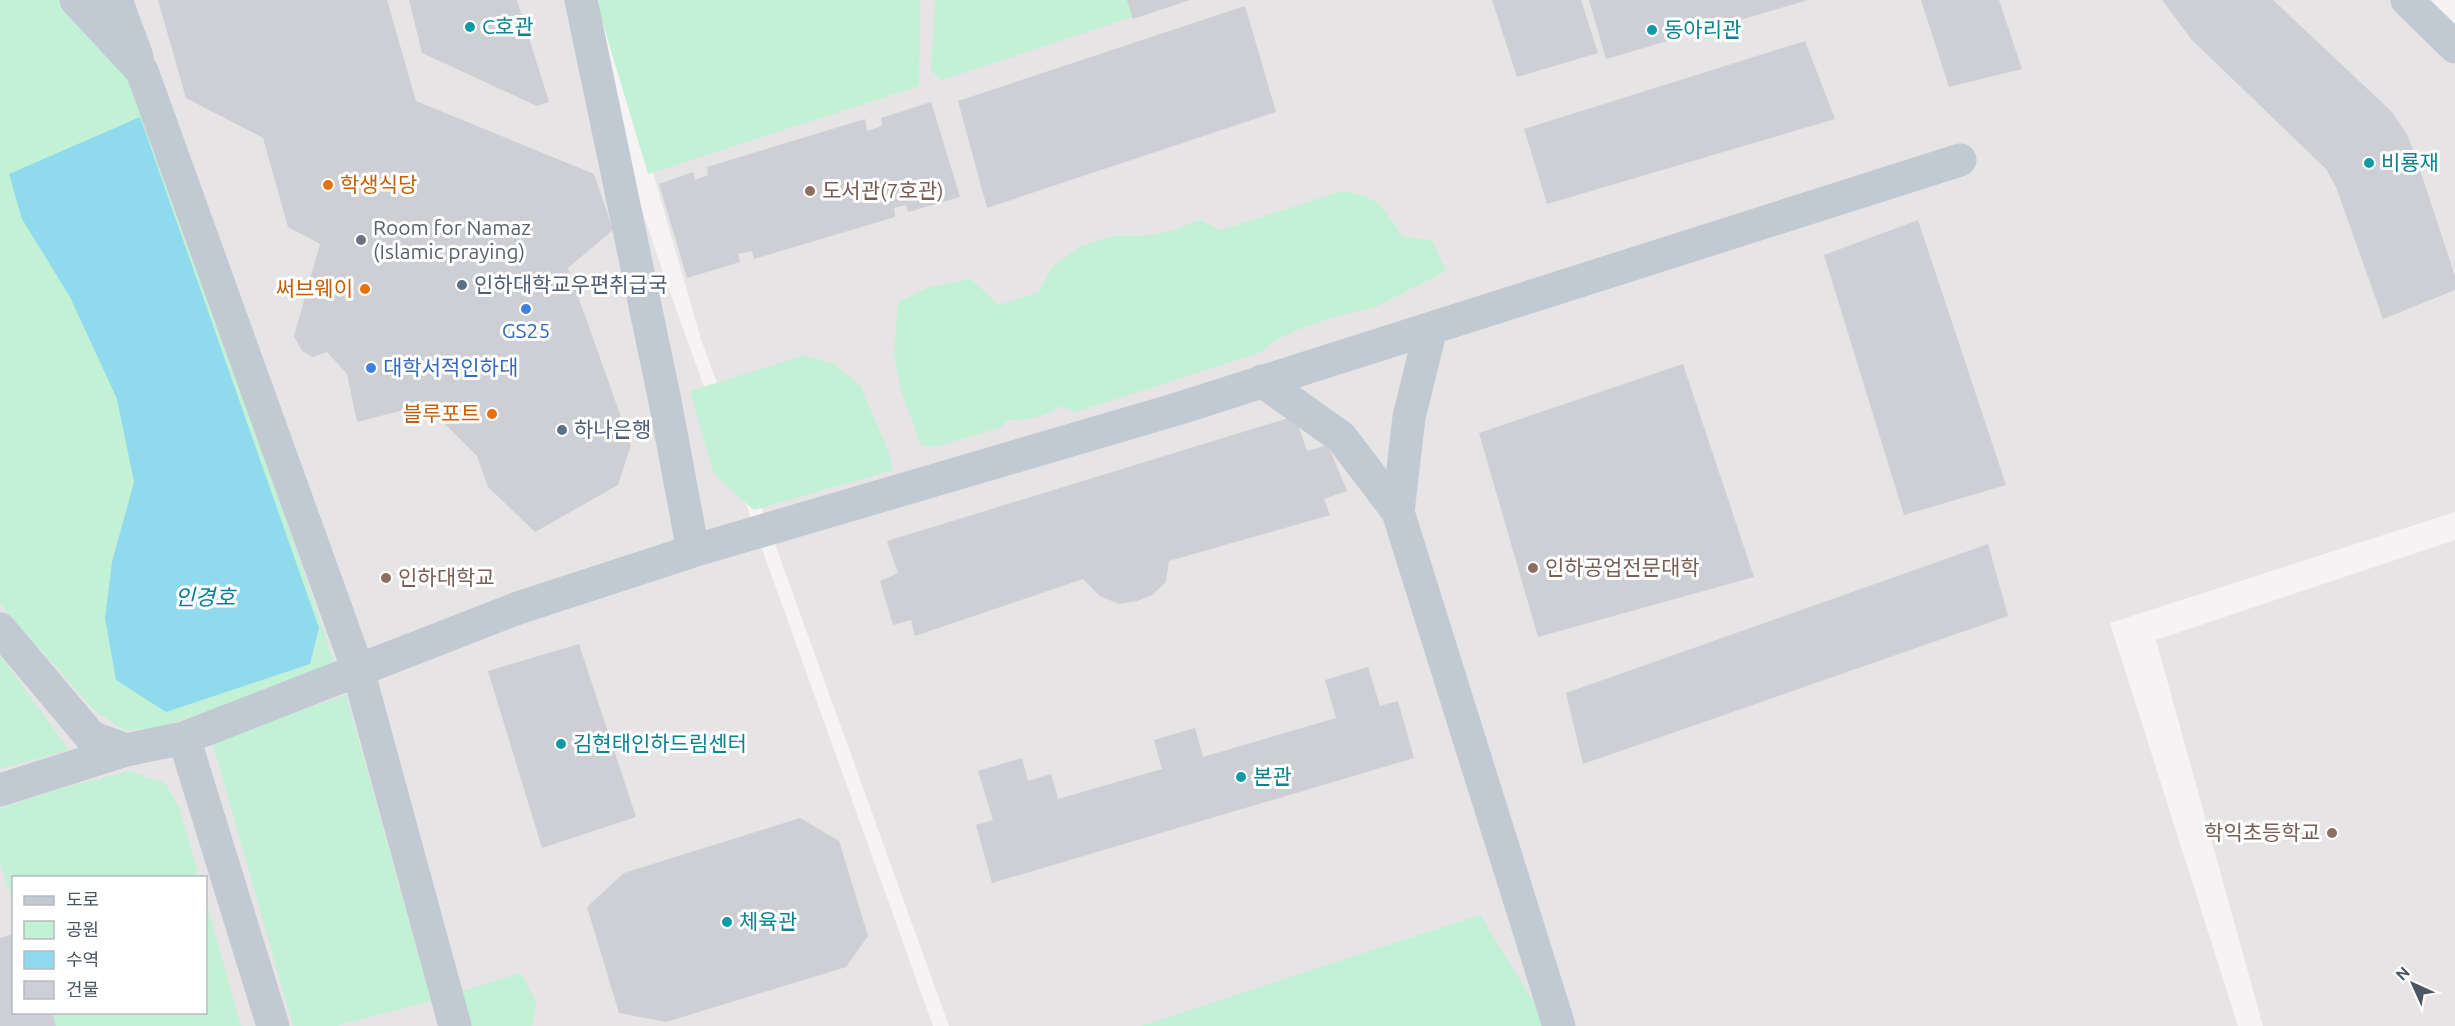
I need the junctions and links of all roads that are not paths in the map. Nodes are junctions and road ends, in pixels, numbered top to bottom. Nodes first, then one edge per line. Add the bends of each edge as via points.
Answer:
1 (76, 0) edge
2 (116, 0) edge
3 (580, 0) edge
4 (2408, 0) edge
5 (2455, 47) edge
6 (142, 70) junction
7 (1960, 160) dead end
8 (1431, 328) junction
9 (1262, 381) junction
10 (1398, 512) junction
11 (693, 551) junction
12 (0, 629) edge
13 (358, 670) junction
14 (184, 738) junction
15 (126, 750) junction
16 (0, 790) edge
17 (450, 1025) edge
18 (273, 1026) edge
19 (1559, 1026) edge

1 - 6 lane
2 - 6 lane
3 - 11 lane
4 - 5 lane
6 - 13 lane
7 - 8 lane
8 - 9 lane
8 - 10 lane via 1409,417
9 - 10 lane via 1341,437
9 - 11 lane
10 - 19 lane
11 - 13 lane via 518,608
12 - 15 lane via 91,737
13 - 14 lane
13 - 17 lane
14 - 15 lane
14 - 18 lane
15 - 16 lane

